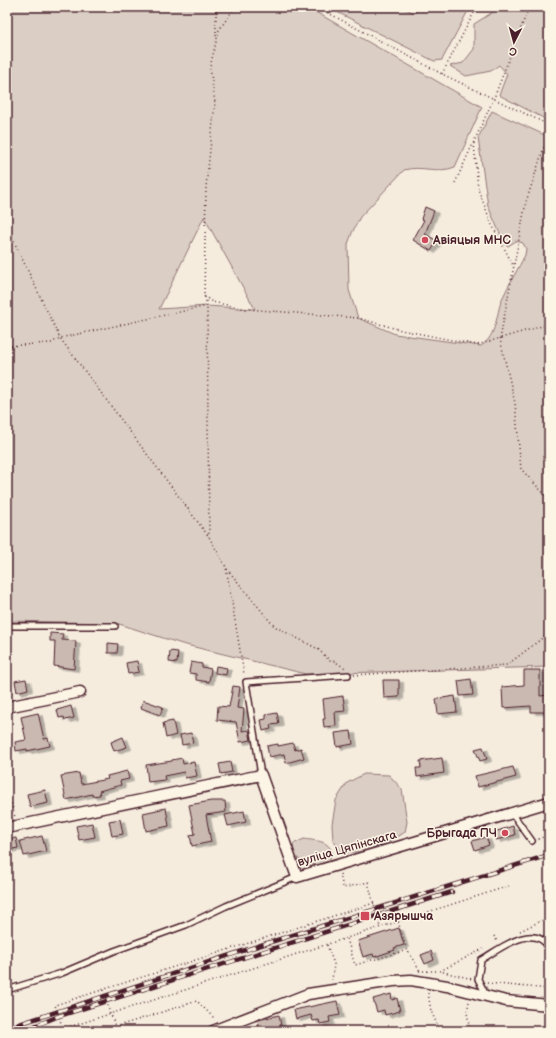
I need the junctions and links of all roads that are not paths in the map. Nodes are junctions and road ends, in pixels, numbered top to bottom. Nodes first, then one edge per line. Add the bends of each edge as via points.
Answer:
1 (7, 626) edge
2 (115, 626) dead end
3 (348, 675) road end
4 (80, 692) dead end
5 (7, 706) edge
6 (261, 775) junction
7 (549, 802) edge
8 (512, 813) junction
9 (12, 827) edge
10 (532, 841) road end
11 (297, 877) junction
12 (548, 943) edge
13 (7, 990) edge
14 (488, 997) junction
15 (549, 1005) edge
16 (217, 1029) edge

1 - 2 lane
3 - 6 lane via 246,682
4 - 5 street
6 - 9 street
6 - 11 street, вуліца Цяпінскага
7 - 8 street, вуліца Цяпінскага
8 - 10 lane
8 - 11 street, вуліца Цяпінскага
11 - 13 lane via 211,912 186,925 62,973
12 - 14 lane via 531,936 516,939 481,960 478,979
14 - 15 street
14 - 16 street via 411,980 393,981 298,997

